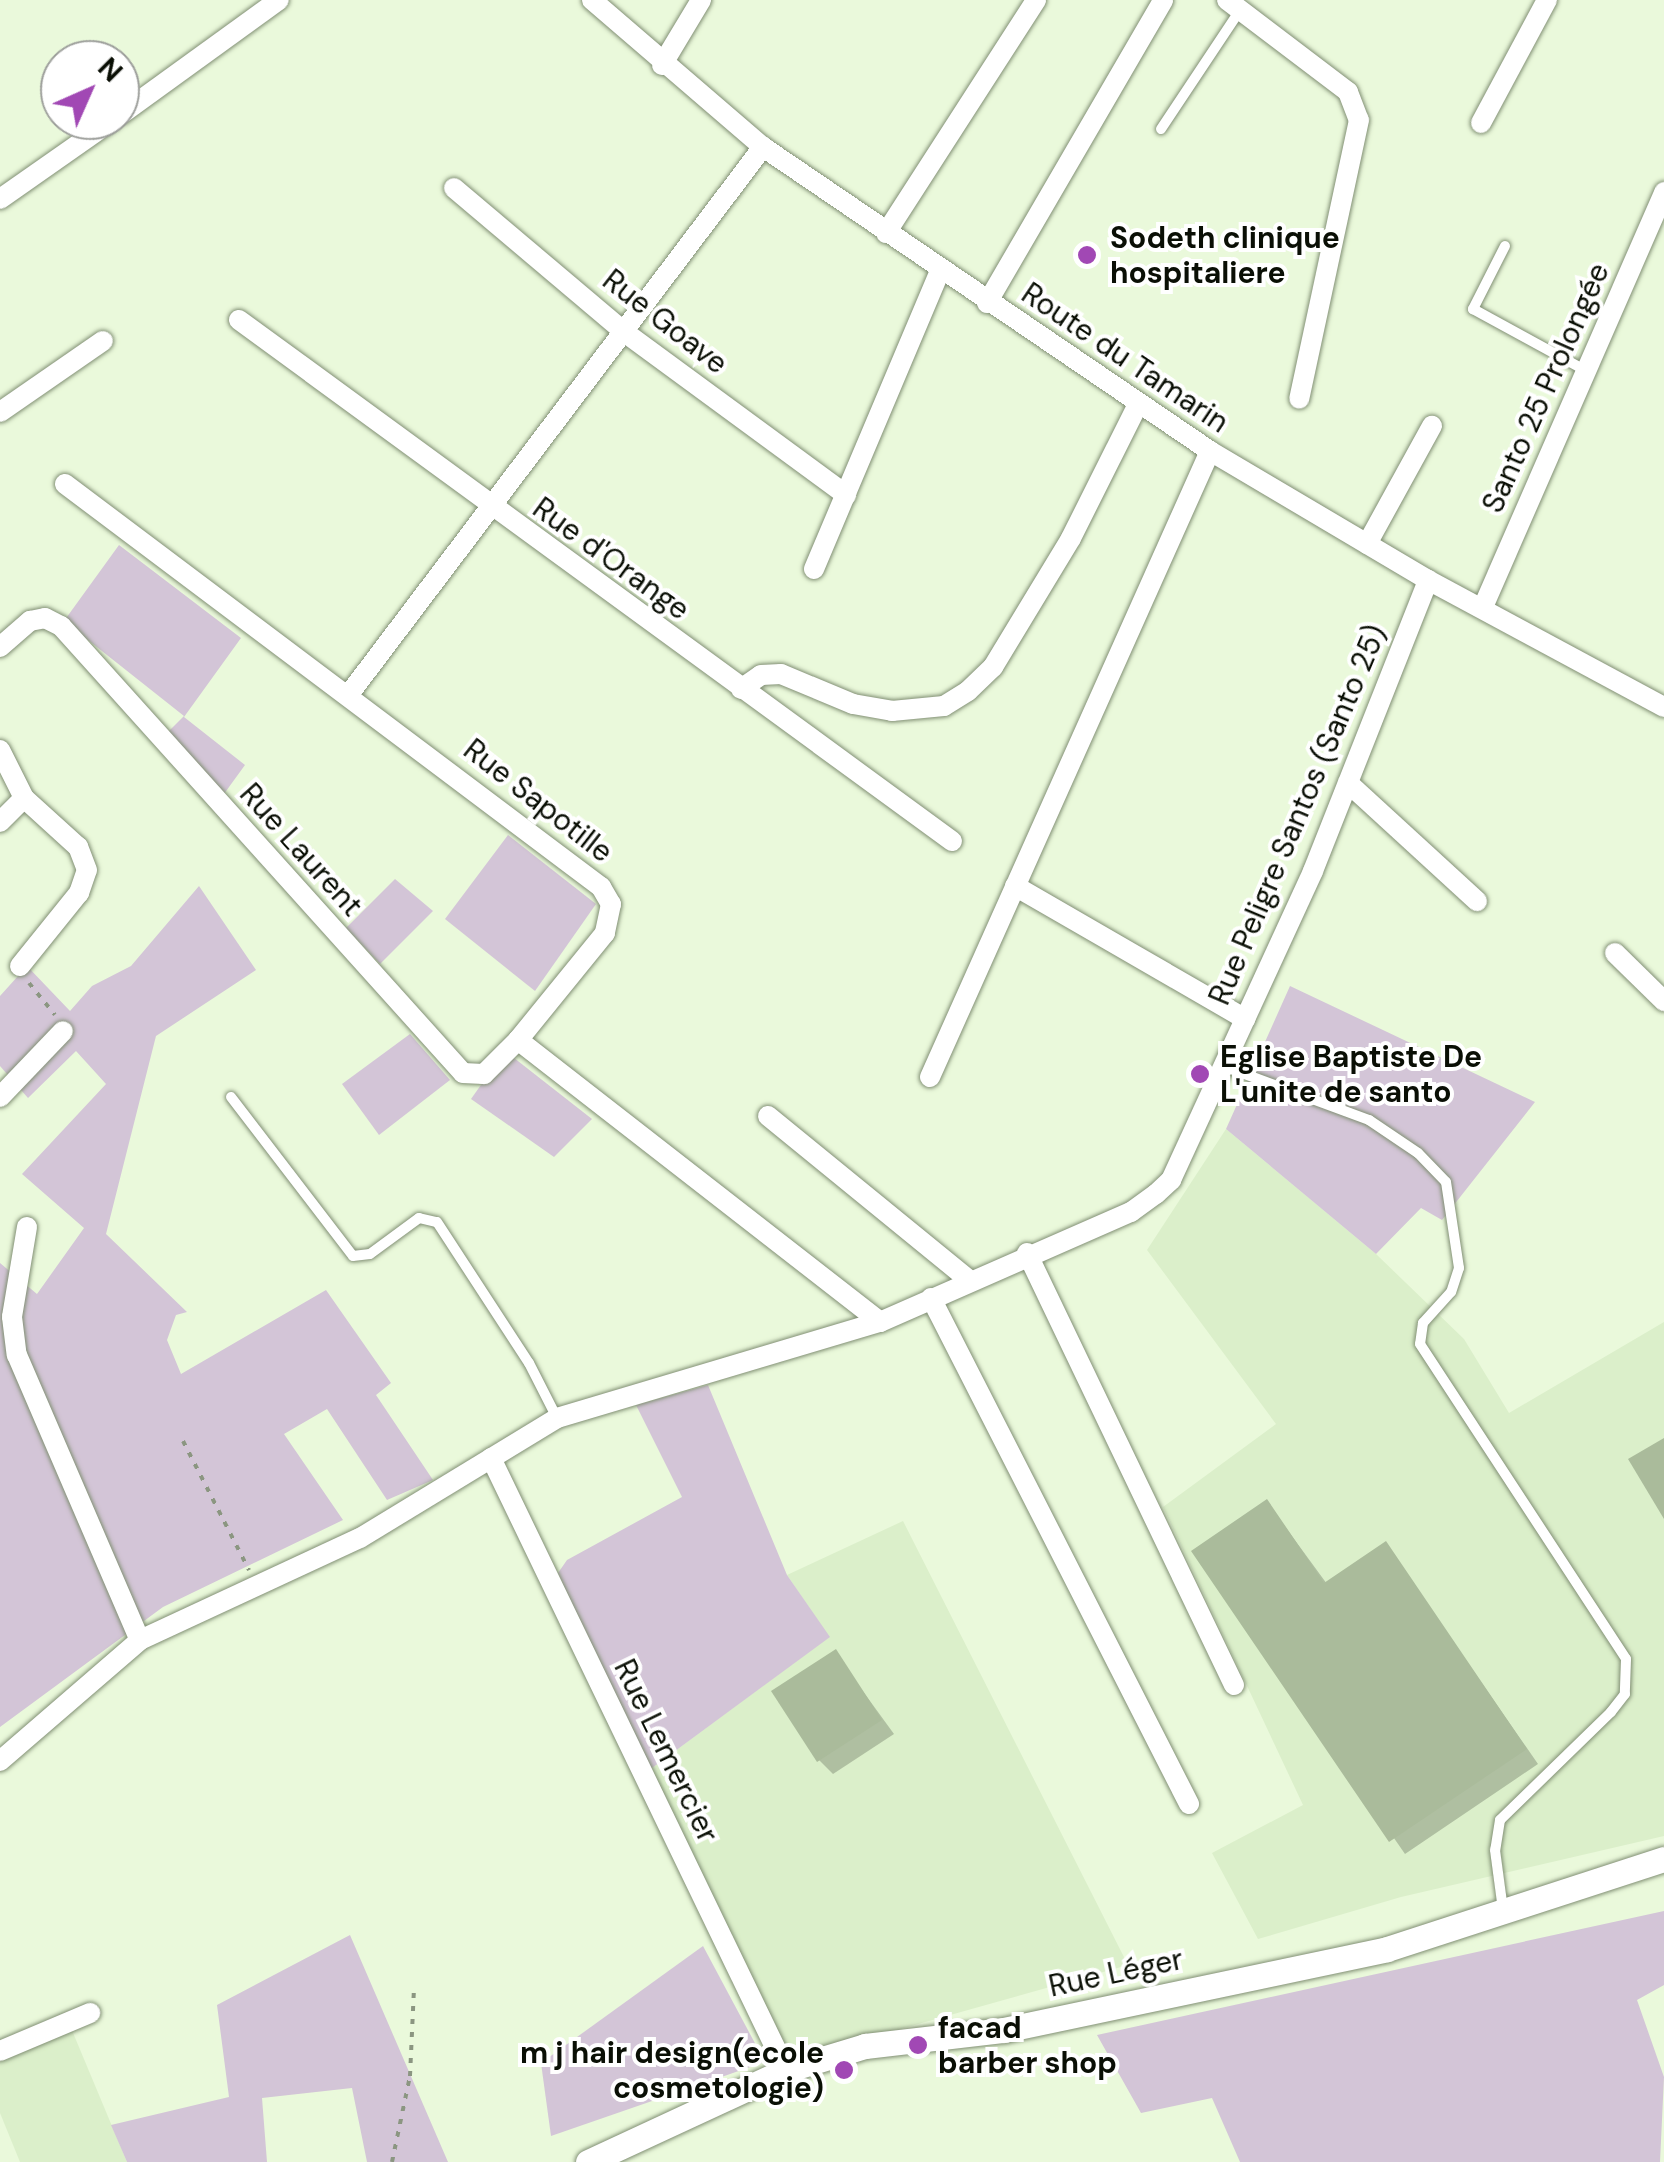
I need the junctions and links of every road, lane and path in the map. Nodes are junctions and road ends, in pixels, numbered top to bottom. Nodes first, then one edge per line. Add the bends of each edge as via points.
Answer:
1 (279, 0) edge
2 (592, 0) edge
3 (701, 0) edge
4 (1036, 0) edge
5 (1163, 0) edge
6 (1547, 0) edge
7 (1234, 5) edge
8 (662, 64) junction
9 (140, 101) edge
10 (1481, 123) dead end
11 (1161, 129) dead end
12 (85, 140) edge
13 (762, 147) junction
14 (454, 188) dead end
15 (1664, 192) edge
16 (0, 200) edge
17 (886, 233) junction
18 (1505, 246) dead end
19 (940, 270) junction
20 (987, 302) junction
21 (239, 320) dead end
22 (623, 331) junction
23 (103, 340) dead end
24 (1587, 371) junction
25 (1299, 399) dead end
26 (1138, 404) junction
27 (0, 412) edge
28 (1432, 426) dead end
29 (1210, 452) junction
30 (65, 484) dead end
31 (846, 496) junction
32 (490, 508) junction
33 (1367, 544) junction
34 (814, 569) dead end
35 (1428, 580) junction
36 (1483, 607) junction
37 (0, 647) edge
38 (741, 689) junction
39 (350, 693) junction
40 (1664, 707) edge
41 (0, 750) edge
42 (1348, 783) junction
43 (24, 798) junction
44 (0, 822) edge
45 (952, 841) dead end
46 (1016, 886) junction
47 (1477, 901) dead end
48 (1615, 952) dead end
49 (20, 966) joint
50 (1664, 1001) edge
51 (1245, 1019) junction
52 (63, 1031) joint
53 (518, 1040) junction
54 (1224, 1066) junction
55 (930, 1077) dead end
56 (0, 1097) edge
57 (231, 1097) dead end
58 (768, 1116) dead end
59 (27, 1227) dead end
60 (1027, 1254) junction
61 (969, 1280) junction
62 (931, 1298) junction
63 (880, 1322) junction
64 (557, 1418) junction
65 (183, 1441) dead end
66 (492, 1458) junction
67 (255, 1582) junction
68 (140, 1640) junction
69 (1234, 1686) dead end
70 (0, 1761) edge
71 (1190, 1804) dead end
72 (1664, 1859) edge
73 (1503, 1910) junction
74 (414, 1990) dead end
75 (90, 2014) dead end
76 (0, 2050) edge
77 (786, 2070) junction
78 (392, 2162) edge
79 (588, 2162) edge

1 - 9 street
2 - 8 street, Route du Tamarin
3 - 8 street
4 - 17 street
5 - 20 street
6 - 10 street
7 - 11 lane
7 - 25 street via 1348,92 1359,120
8 - 13 street, Route du Tamarin
12 - 16 street
13 - 17 street, Route du Tamarin
13 - 22 street
14 - 22 street, Rue Goave
15 - 24 street, Santo 25 Prolongée
17 - 19 street, Route du Tamarin
18 - 24 lane via 1473,310
19 - 20 street, Route du Tamarin
19 - 31 street
20 - 26 street, Route du Tamarin
21 - 32 street, Rue d'Orange
22 - 31 street, Rue Goave
22 - 32 street
23 - 27 street
24 - 36 street, Santo 25 Prolongée
26 - 29 street, Route du Tamarin
26 - 38 street via 1071,538 993,667 968,691 944,706 892,711 853,704 780,674 762,675
28 - 33 street
29 - 33 street, Route du Tamarin
29 - 46 street
30 - 39 street, Rue Sapotille
31 - 34 street
32 - 38 street, Rue d'Orange
32 - 39 street
33 - 35 street, Route du Tamarin
35 - 36 street, Route du Tamarin
35 - 42 street, Rue Peligre Santos (Santo 25)
36 - 40 street, Route du Tamarin
37 - 53 street, Rue Laurent via 30,621 46,618 75,640 452,1064 473,1077 484,1074
38 - 45 street, Rue d'Orange
39 - 53 street, Rue Sapotille via 587,875 610,904 605,934
41 - 43 street
42 - 47 street
42 - 51 street, Rue Peligre Santos (Santo 25)
43 - 44 street
43 - 49 street via 78,847 87,870 79,893
46 - 51 street
46 - 55 street
48 - 50 street
49 - 52 path
51 - 54 street, Rue Peligre Santos (Santo 25)
52 - 56 street
53 - 63 street
54 - 60 street, Rue Peligre Santos (Santo 25) via 1164,1187 1131,1212
54 - 73 lane via 1370,1120 1446,1182 1459,1268 1450,1292 1423,1323 1420,1344 1626,1659 1629,1677 1618,1703 1500,1820 1494,1850
57 - 64 lane via 353,1256 370,1254 419,1218 444,1230
58 - 61 street
59 - 68 street via 12,1316 17,1355
60 - 61 street, Rue Peligre Santos (Santo 25)
60 - 69 street
61 - 62 street, Rue Peligre Santos (Santo 25)
62 - 63 street, Rue Peligre Santos (Santo 25)
62 - 71 street
63 - 64 street, Rue Peligre Santos (Santo 25)
64 - 66 street, Rue Peligre Santos (Santo 25)
65 - 67 path
66 - 67 street, Rue Peligre Santos (Santo 25) via 360,1538
66 - 77 street, Rue Lemercier
67 - 68 street, Rue Peligre Santos (Santo 25)
68 - 70 street, Rue Peligre Santos (Santo 25)
72 - 73 street, Rue Léger
73 - 77 street, Rue Léger via 1387,1950 1004,2030 866,2046
74 - 78 path via 410,2076
75 - 76 street
77 - 79 street, Rue Léger

